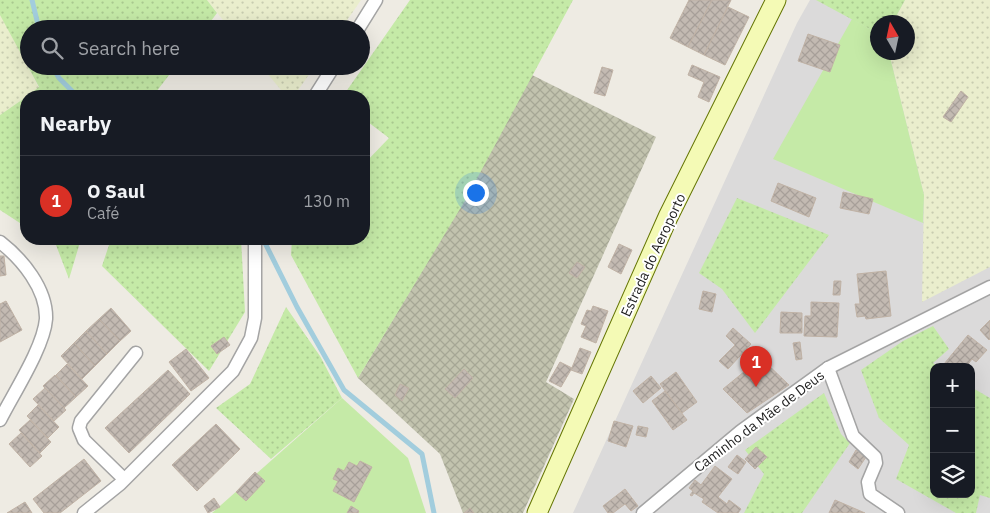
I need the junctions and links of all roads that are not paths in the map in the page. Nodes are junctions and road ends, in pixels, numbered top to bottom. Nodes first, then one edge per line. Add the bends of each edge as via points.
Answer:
1 (376, 0) edge
2 (776, 0) edge
3 (364, 20) edge
4 (328, 75) edge
5 (319, 90) edge
6 (0, 242) edge
7 (255, 245) edge
8 (990, 287) edge
9 (136, 353) dead end
10 (828, 368) junction
11 (0, 420) edge
12 (124, 479) junction
13 (648, 511) edge
14 (84, 513) edge
15 (537, 513) edge
16 (898, 513) edge

1 - 3 street
2 - 15 main road, Estrada do Aeroporto via 668,217
4 - 5 street
6 - 11 street via 14,253 28,272 42,297 46,318 42,339
7 - 12 street via 255,318 244,355 233,371
8 - 10 street, Caminho da Mãe de Deus
9 - 12 street via 81,421 79,428 84,440
10 - 13 street, Caminho da Mãe de Deus via 741,431
10 - 16 street via 853,436 875,458 868,482 870,494
12 - 14 street

